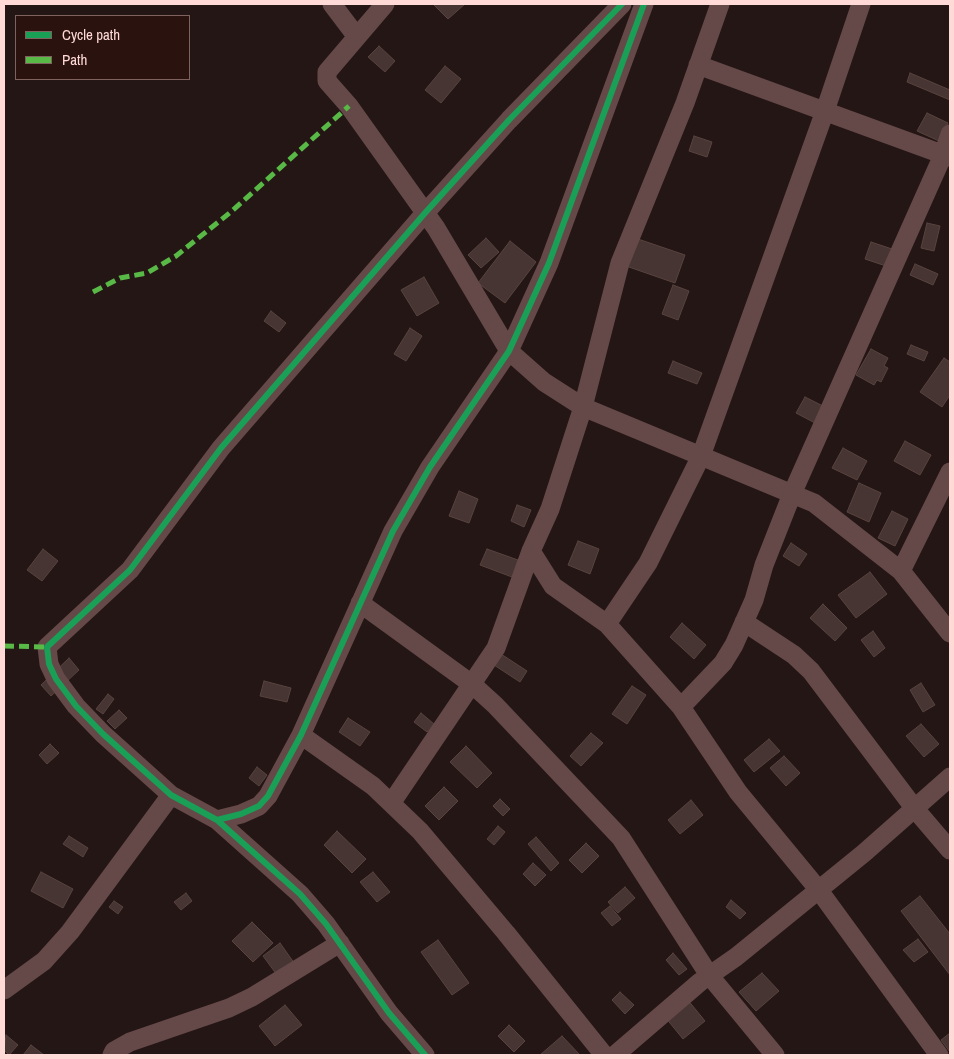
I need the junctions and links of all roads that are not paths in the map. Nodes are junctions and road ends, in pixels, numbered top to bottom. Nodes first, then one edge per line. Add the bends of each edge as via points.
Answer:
1 (332, 4) edge
2 (385, 4) edge
3 (622, 4) edge
4 (644, 4) edge
5 (861, 4) edge
6 (714, 6) edge
7 (356, 37) junction
8 (698, 65) junction
9 (825, 112) junction
10 (950, 134) edge
11 (947, 156) edge
12 (425, 213) junction
13 (510, 351) junction
14 (583, 407) junction
15 (701, 456) junction
16 (949, 476) edge
17 (792, 494) junction
18 (531, 552) junction
19 (901, 571) junction
20 (360, 603) junction
21 (744, 622) junction
22 (607, 624) junction
23 (950, 633) edge
24 (473, 685) junction
25 (681, 707) junction
26 (301, 735) junction
27 (950, 777) edge
28 (170, 795) junction
29 (392, 802) junction
30 (915, 808) junction
31 (217, 820) junction
32 (950, 850) edge
33 (818, 889) junction
34 (340, 943) junction
35 (709, 976) junction
36 (4, 990) edge
37 (112, 1055) edge
38 (425, 1055) edge
39 (604, 1055) edge
40 (615, 1055) edge
41 (775, 1055) edge
42 (939, 1055) edge

1 - 7 street
2 - 7 street
3 - 12 street via 509,120
4 - 13 street via 549,263
5 - 9 street
6 - 8 street
7 - 12 street via 327,72 327,81 349,106
8 - 9 street
8 - 14 street via 620,263
9 - 11 street
9 - 15 street
10 - 11 street
11 - 17 street
12 - 13 street
12 - 28 street via 221,448 130,570 47,647 48,664 76,706
13 - 14 street via 544,382
13 - 20 street via 430,467 393,531
14 - 15 street
14 - 18 street via 550,509
15 - 17 street
15 - 22 street via 648,564
16 - 19 street
17 - 19 street via 814,502
17 - 21 street
18 - 22 street via 553,586
18 - 24 street via 496,648
19 - 23 street
20 - 24 street
20 - 26 street
21 - 25 street via 723,663
21 - 30 street via 794,655 811,671
22 - 25 street
24 - 29 street
24 - 35 street via 495,704 621,838
25 - 33 street via 738,792
26 - 29 street
26 - 31 street via 268,796 259,806
27 - 30 street
28 - 31 street
28 - 36 street via 70,932 44,960
29 - 39 street via 469,888
30 - 32 street
30 - 33 street
31 - 34 street via 300,894
33 - 35 street
33 - 42 street
34 - 37 street via 230,1008 130,1042
34 - 38 street via 389,1013
35 - 40 street
35 - 41 street

